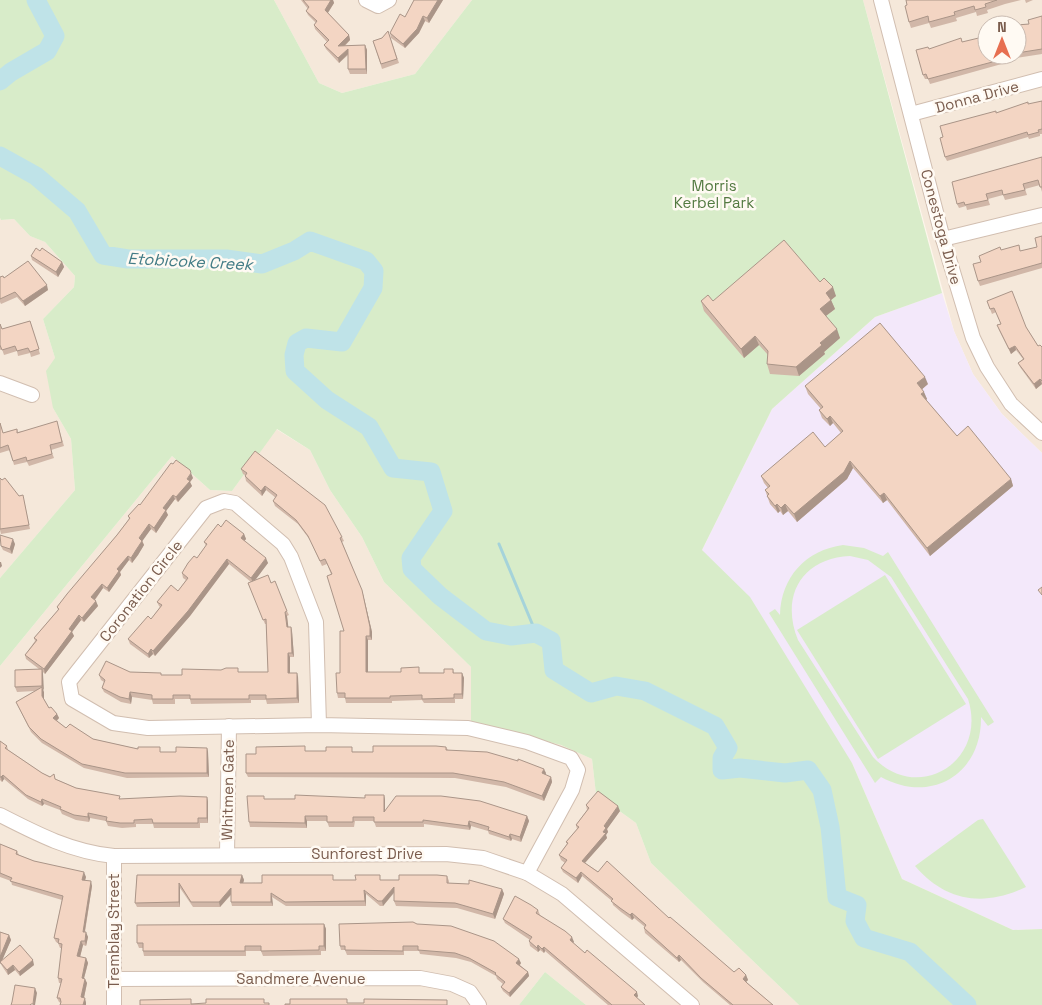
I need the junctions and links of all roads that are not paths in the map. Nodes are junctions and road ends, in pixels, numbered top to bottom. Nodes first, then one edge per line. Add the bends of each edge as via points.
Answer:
1 (389, 0) edge
2 (880, 0) edge
3 (369, 2) edge
4 (1042, 79) edge
5 (911, 114) junction
6 (1042, 215) edge
7 (943, 239) junction
8 (0, 383) edge
9 (32, 395) dead end
10 (1042, 433) edge
11 (319, 725) junction
12 (229, 726) junction
13 (0, 815) edge
14 (228, 854) junction
15 (114, 856) junction
16 (527, 873) junction
17 (114, 979) junction
18 (114, 1005) edge
19 (479, 1005) edge
20 (692, 1005) edge

1 - 3 street via 378,6
2 - 5 street, Conestoga Drive
4 - 5 street, Donna Drive
5 - 7 street, Conestoga Drive
6 - 7 street
7 - 10 street, Conestoga Drive via 973,338 985,363 1011,404
8 - 9 street
11 - 12 street, Coronation Circle
11 - 12 street, Coronation Circle via 316,622 309,600 283,544 235,503 224,501 206,508 69,682 72,699 113,723 148,728
11 - 16 street, Coronation Circle via 468,728 527,742 571,758 578,770 572,790
12 - 14 street, Whitmen Gate
13 - 15 street, Sunforest Drive via 50,841
14 - 15 street, Sunforest Drive
14 - 16 street, Sunforest Drive via 446,854 483,858
15 - 17 street, Tremblay Street
16 - 20 street, Sunforest Drive via 562,894
17 - 18 street, Tremblay Street
17 - 19 street, Sandmere Avenue via 420,978 452,984 470,992

